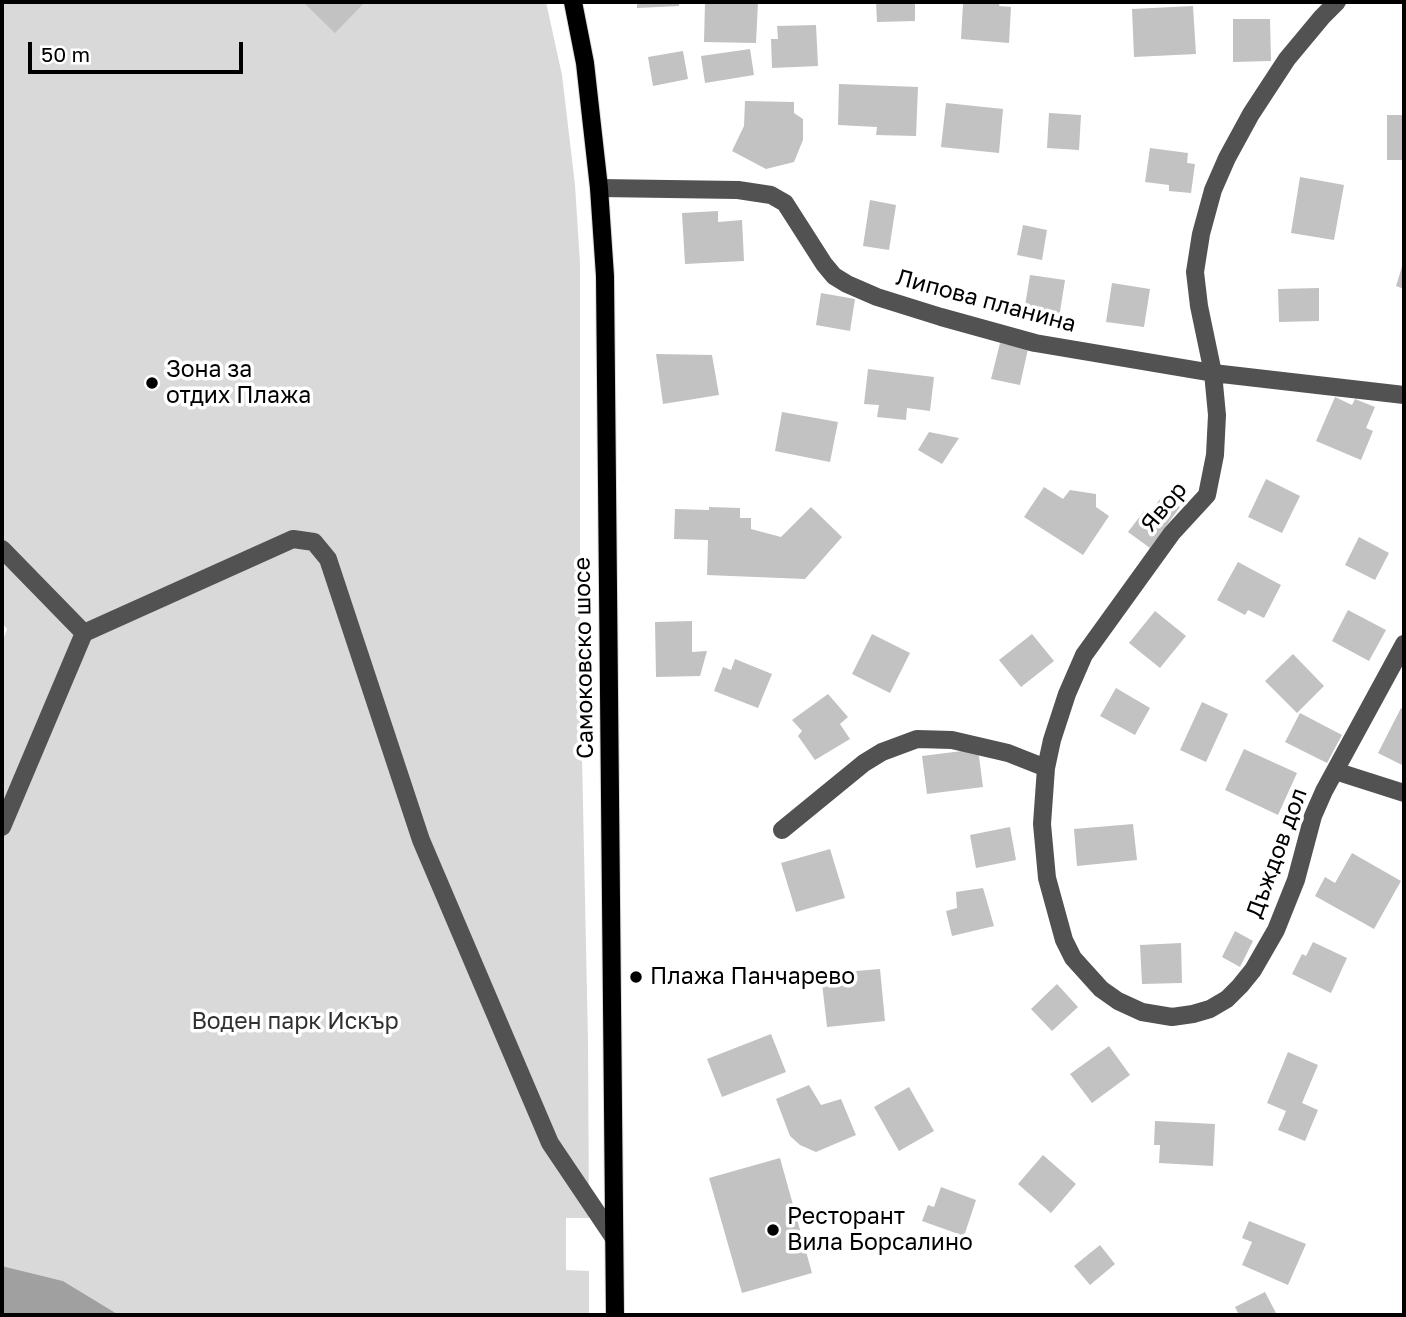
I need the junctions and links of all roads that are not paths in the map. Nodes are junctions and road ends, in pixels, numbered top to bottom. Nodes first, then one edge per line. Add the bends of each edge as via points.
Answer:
1 (573, 2) edge
2 (1337, 2) edge
3 (599, 188) junction
4 (1213, 373) junction
5 (1404, 395) edge
6 (2, 550) edge
7 (84, 633) junction
8 (1404, 644) edge
9 (1046, 768) junction
10 (1335, 771) junction
11 (1404, 793) edge
12 (2, 827) edge
13 (782, 830) dead end
14 (1110, 996) joint
15 (614, 1238) junction
16 (615, 1315) edge

1 - 3 main road, Самоковско шосе
2 - 4 street, Явор via 1287,59 1251,114 1213,190 1195,272
3 - 4 street, Липова планина via 738,190 771,195 790,210 834,276 877,297 1035,343
3 - 15 main road, Самоковско шосе via 605,276
4 - 5 street, Липова планина
4 - 9 street, Явор via 1215,455 1207,495 1172,533 1084,654 1058,719
6 - 7 street
7 - 12 street
7 - 15 street via 293,539 314,542 328,559 421,840 550,1143
8 - 10 street, Дъждов дол
9 - 13 street via 1008,753 952,740 917,739 864,763
9 - 14 street, Явор via 1042,824 1056,918 1073,958
10 - 11 street
10 - 14 street, Дъждов дол via 1313,816 1296,880 1276,930 1253,970 1227,999 1210,1009 1172,1017 1142,1012
15 - 16 main road, Самоковско шосе

